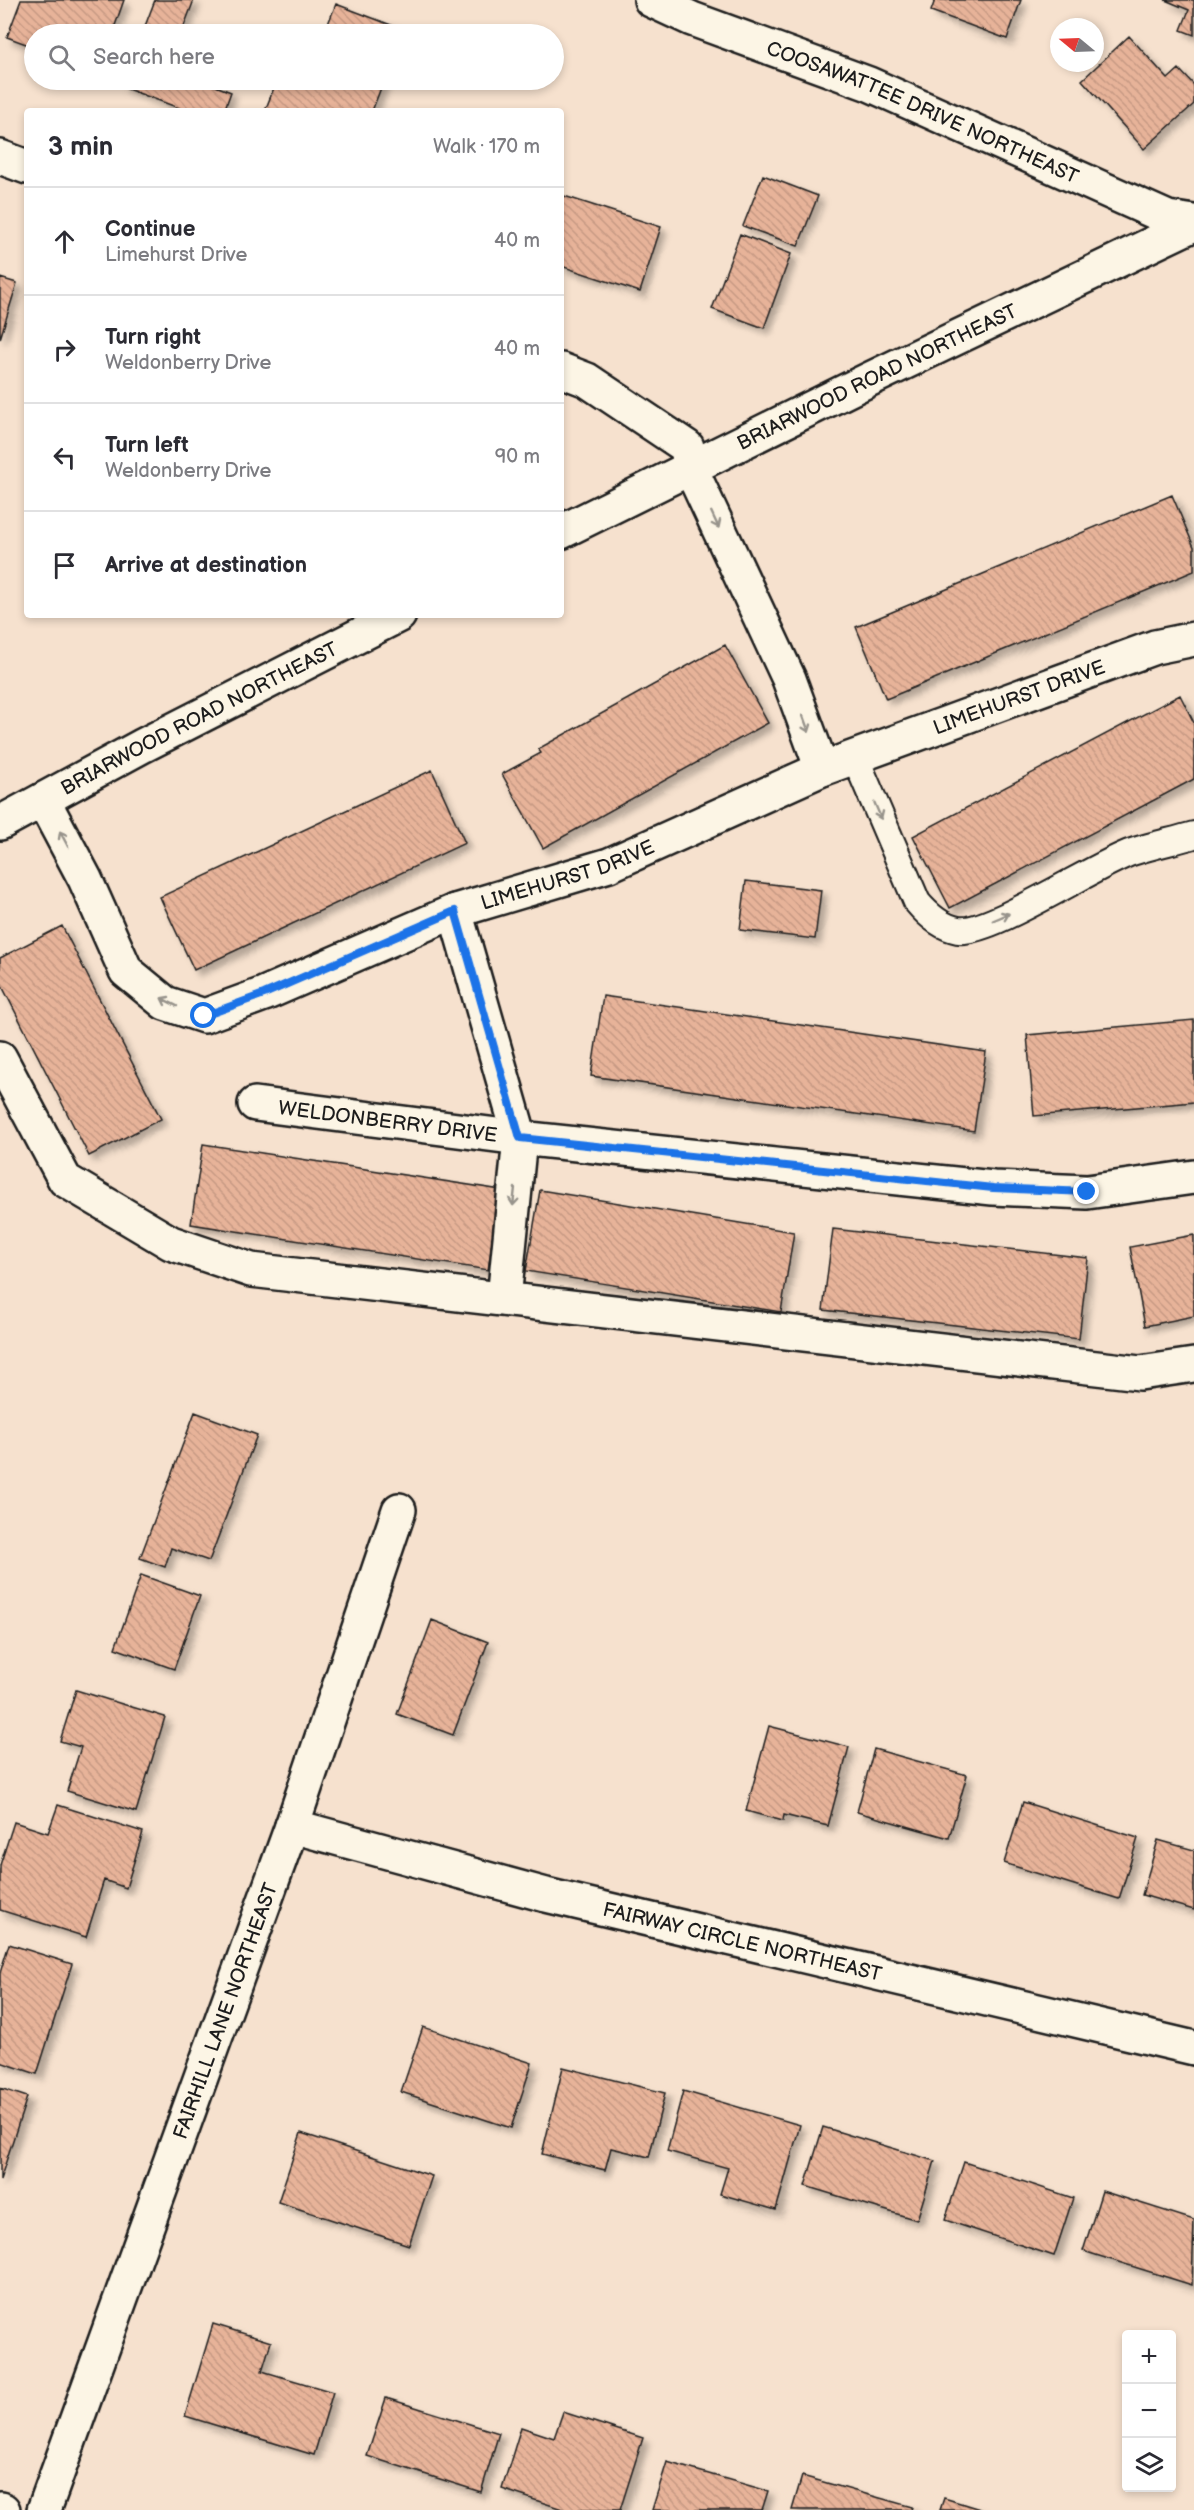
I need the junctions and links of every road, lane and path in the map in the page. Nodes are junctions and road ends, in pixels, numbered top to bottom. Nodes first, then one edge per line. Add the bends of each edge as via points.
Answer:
1 (651, 0) edge
2 (0, 157) edge
3 (24, 166) edge
4 (1194, 223) edge
5 (564, 371) edge
6 (690, 466) junction
7 (564, 530) edge
8 (393, 618) edge
9 (1194, 639) edge
10 (855, 757) junction
11 (822, 769) junction
12 (43, 800) junction
13 (0, 823) edge
14 (1194, 835) edge
15 (455, 911) junction
16 (0, 1058) edge
17 (255, 1104) dead end
18 (520, 1138) junction
19 (1194, 1177) edge
20 (504, 1299) junction
21 (1194, 1365) edge
22 (399, 1510) dead end
23 (292, 1826) junction
24 (1194, 2048) edge
25 (44, 2510) edge

1 - 4 street, COOSAWATTEE DRIVE NORTHEAST via 869,84 1168,218
2 - 3 street
4 - 6 street, BRIARWOOD ROAD NORTHEAST
5 - 6 street via 587,380 687,447
6 - 7 street, BRIARWOOD ROAD NORTHEAST
6 -> 11 street via 789,679
8 - 12 street, BRIARWOOD ROAD NORTHEAST
9 - 10 street, LIMEHURST DRIVE via 1155,647
10 - 11 street, LIMEHURST DRIVE
10 -> 14 lane via 917,902 933,917 959,930 974,928 1008,913 1131,852
11 - 15 street, LIMEHURST DRIVE via 609,865
12 - 13 street, BRIARWOOD ROAD NORTHEAST
15 -> 12 street, LIMEHURST DRIVE via 204,1016 165,1003 126,971 85,879
15 - 18 street, WELDONBERRY DRIVE
16 - 20 street via 65,1180 171,1243 251,1270
17 - 18 street, WELDONBERRY DRIVE
18 - 19 street, WELDONBERRY DRIVE via 993,1188 1087,1192
18 -> 20 street
20 - 21 street via 1140,1374
22 - 23 street, FAIRHILL LANE NORTHEAST
23 - 24 street, FAIRWAY CIRCLE NORTHEAST via 546,1895
23 - 25 street, FAIRHILL LANE NORTHEAST

